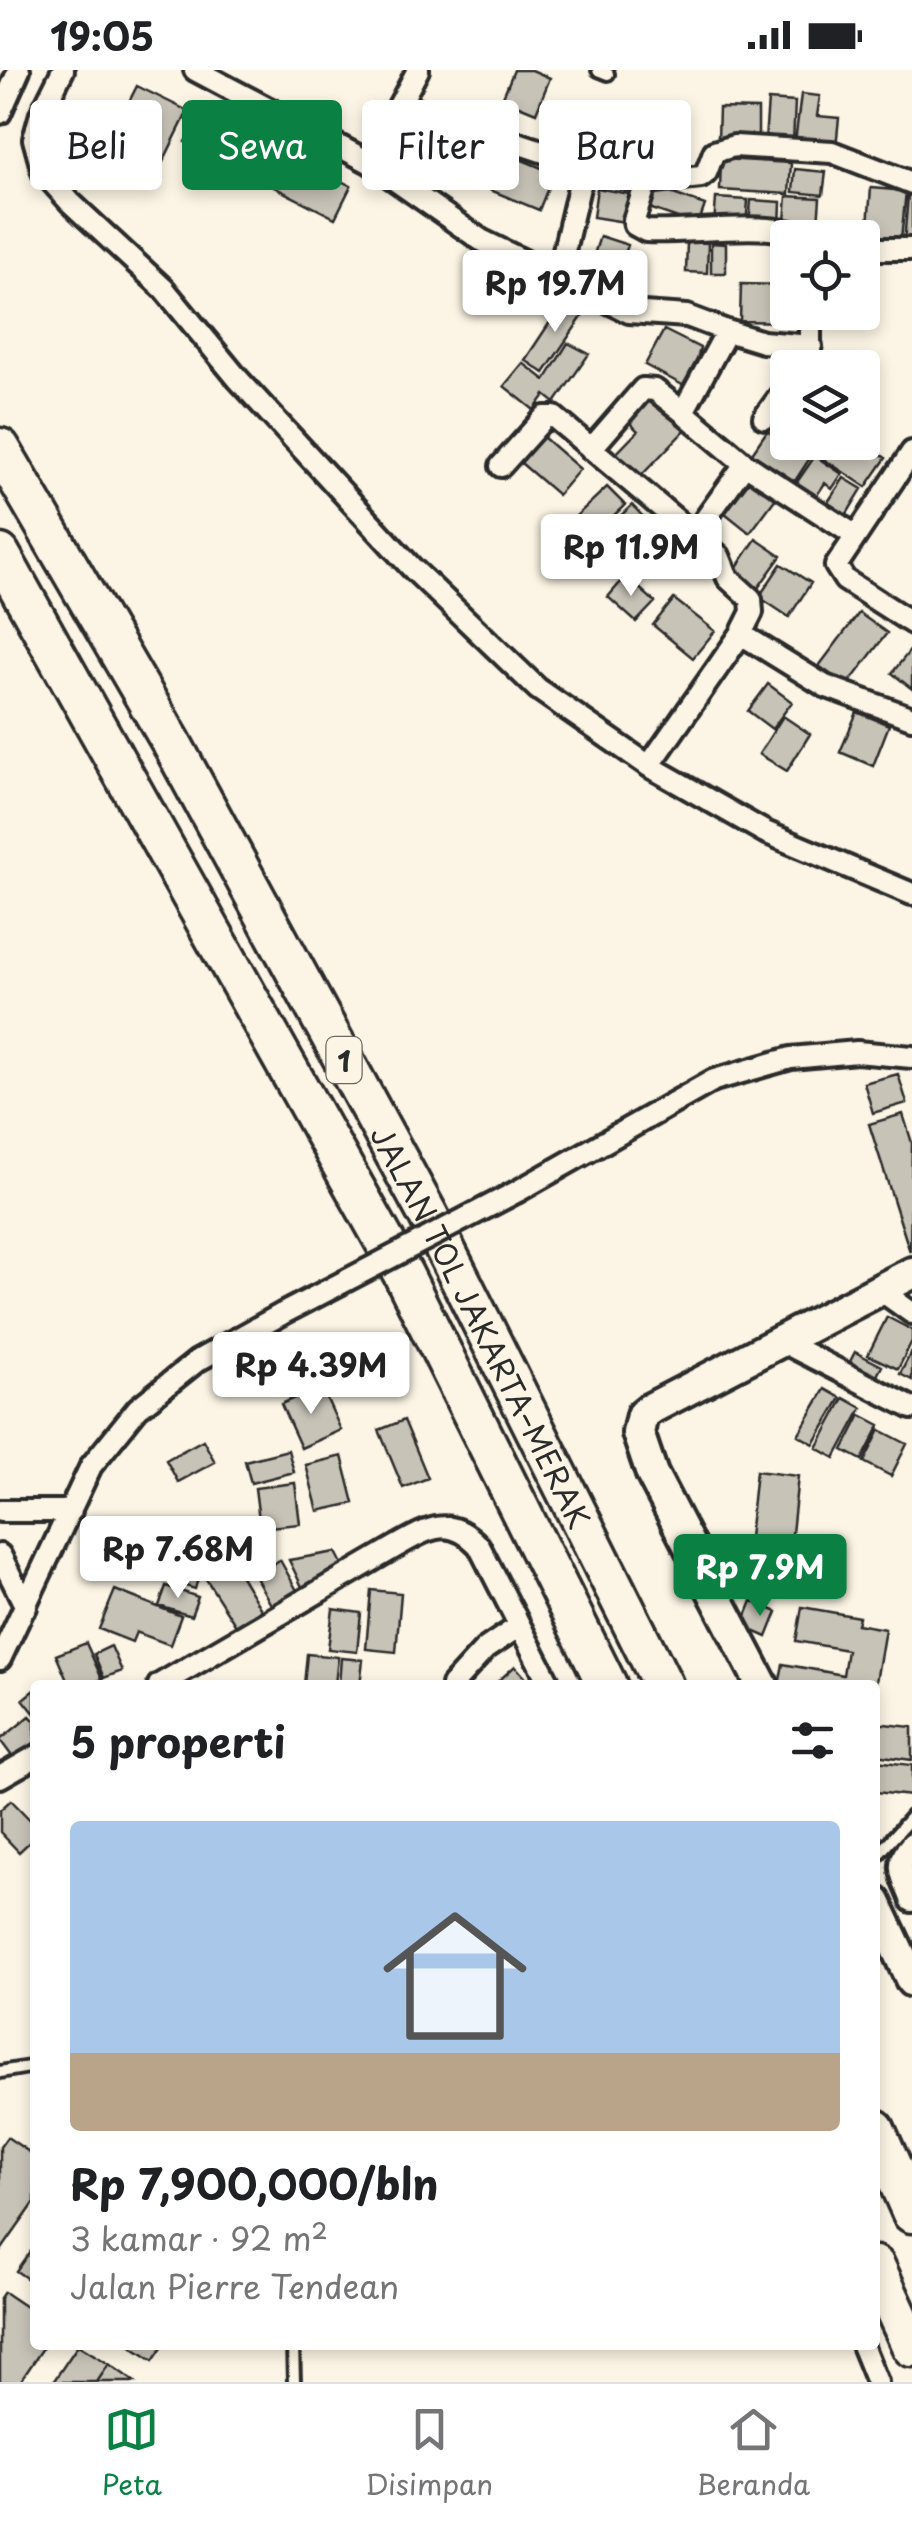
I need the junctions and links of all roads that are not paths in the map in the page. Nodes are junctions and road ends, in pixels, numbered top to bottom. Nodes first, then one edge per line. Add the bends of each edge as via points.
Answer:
1 (19, 70) edge
2 (64, 70) edge
3 (194, 70) edge
4 (418, 70) edge
5 (403, 100) edge
6 (13, 105) edge
7 (362, 158) edge
8 (691, 178) edge
9 (912, 182) edge
10 (409, 190) edge
11 (578, 190) edge
12 (643, 190) edge
13 (770, 231) edge
14 (880, 249) edge
15 (912, 250) edge
16 (558, 276) junction
17 (727, 330) junction
18 (810, 330) edge
19 (810, 346) junction
20 (808, 350) edge
21 (770, 410) edge
22 (683, 412) junction
23 (764, 418) dead end
24 (0, 448) edge
25 (591, 448) junction
26 (912, 452) edge
27 (745, 464) junction
28 (501, 466) dead end
29 (694, 534) junction
30 (856, 536) junction
31 (0, 554) edge
32 (912, 623) edge
33 (741, 634) junction
34 (912, 718) edge
35 (649, 766) junction
36 (912, 894) edge
37 (912, 1058) edge
38 (912, 1273) edge
39 (880, 1290) junction
40 (912, 1313) edge
41 (781, 1342) junction
42 (912, 1408) edge
43 (0, 1510) edge
44 (71, 1511) junction
45 (0, 1554) edge
46 (26, 1607) junction
47 (519, 1626) junction
48 (0, 1659) edge
49 (168, 1680) edge
50 (457, 1680) edge
51 (547, 1680) edge
52 (605, 1680) edge
53 (660, 1680) edge
54 (759, 1680) edge
55 (30, 1760) edge
56 (0, 1777) edge
57 (912, 1816) edge
58 (912, 1843) edge
59 (880, 1852) edge
60 (912, 1902) edge
61 (880, 1913) edge
62 (912, 1981) edge
63 (30, 2067) edge
64 (0, 2072) edge
65 (880, 2141) edge
66 (912, 2213) edge
67 (880, 2277) edge
68 (912, 2347) edge
69 (292, 2350) edge
70 (864, 2350) edge
71 (294, 2382) edge
72 (877, 2382) edge

1 - 6 street
2 - 6 street
3 - 7 street
4 - 5 street
6 - 35 street via 34,138 43,172 164,289 412,568 538,690
8 - 9 street via 701,177 714,152 734,146 832,152
10 - 16 street via 481,240
11 - 16 street
12 - 13 street via 634,220 646,231
14 - 15 street
16 - 17 street via 629,312 688,316
17 - 19 street
17 - 22 street
18 - 19 street
19 - 20 street
21 - 23 street
22 - 25 street via 655,390 643,389
22 - 27 street
24 - 53 highway, JALAN TOL JAKARTA–MERAK / 1 via 170,742 428,1215
25 - 28 street via 550,416
25 - 29 street
26 - 30 street
27 - 29 street
27 - 30 street
29 - 33 street via 751,599
30 - 32 street via 836,572
31 - 52 highway, JALAN TOL JAKARTA–MERAK / 1 via 402,1274
33 - 34 street via 825,686
33 - 35 street
35 - 36 street via 765,832
37 - 44 street, bridge via 858,1052 791,1058 714,1080 197,1361 138,1408 91,1466
38 - 39 street
39 - 40 street
39 - 41 street
41 - 42 street
41 - 54 street via 648,1410 638,1423 652,1474
43 - 44 street
44 - 46 street
45 - 46 street
46 - 48 street
47 - 49 street via 479,1546 466,1532 445,1526 397,1546
47 - 50 street
47 - 51 street
55 - 56 street
57 - 59 lane
58 - 60 street via 900,1870
61 - 62 street
63 - 64 lane
65 - 66 highway
67 - 68 highway
69 - 71 lane
70 - 72 street

